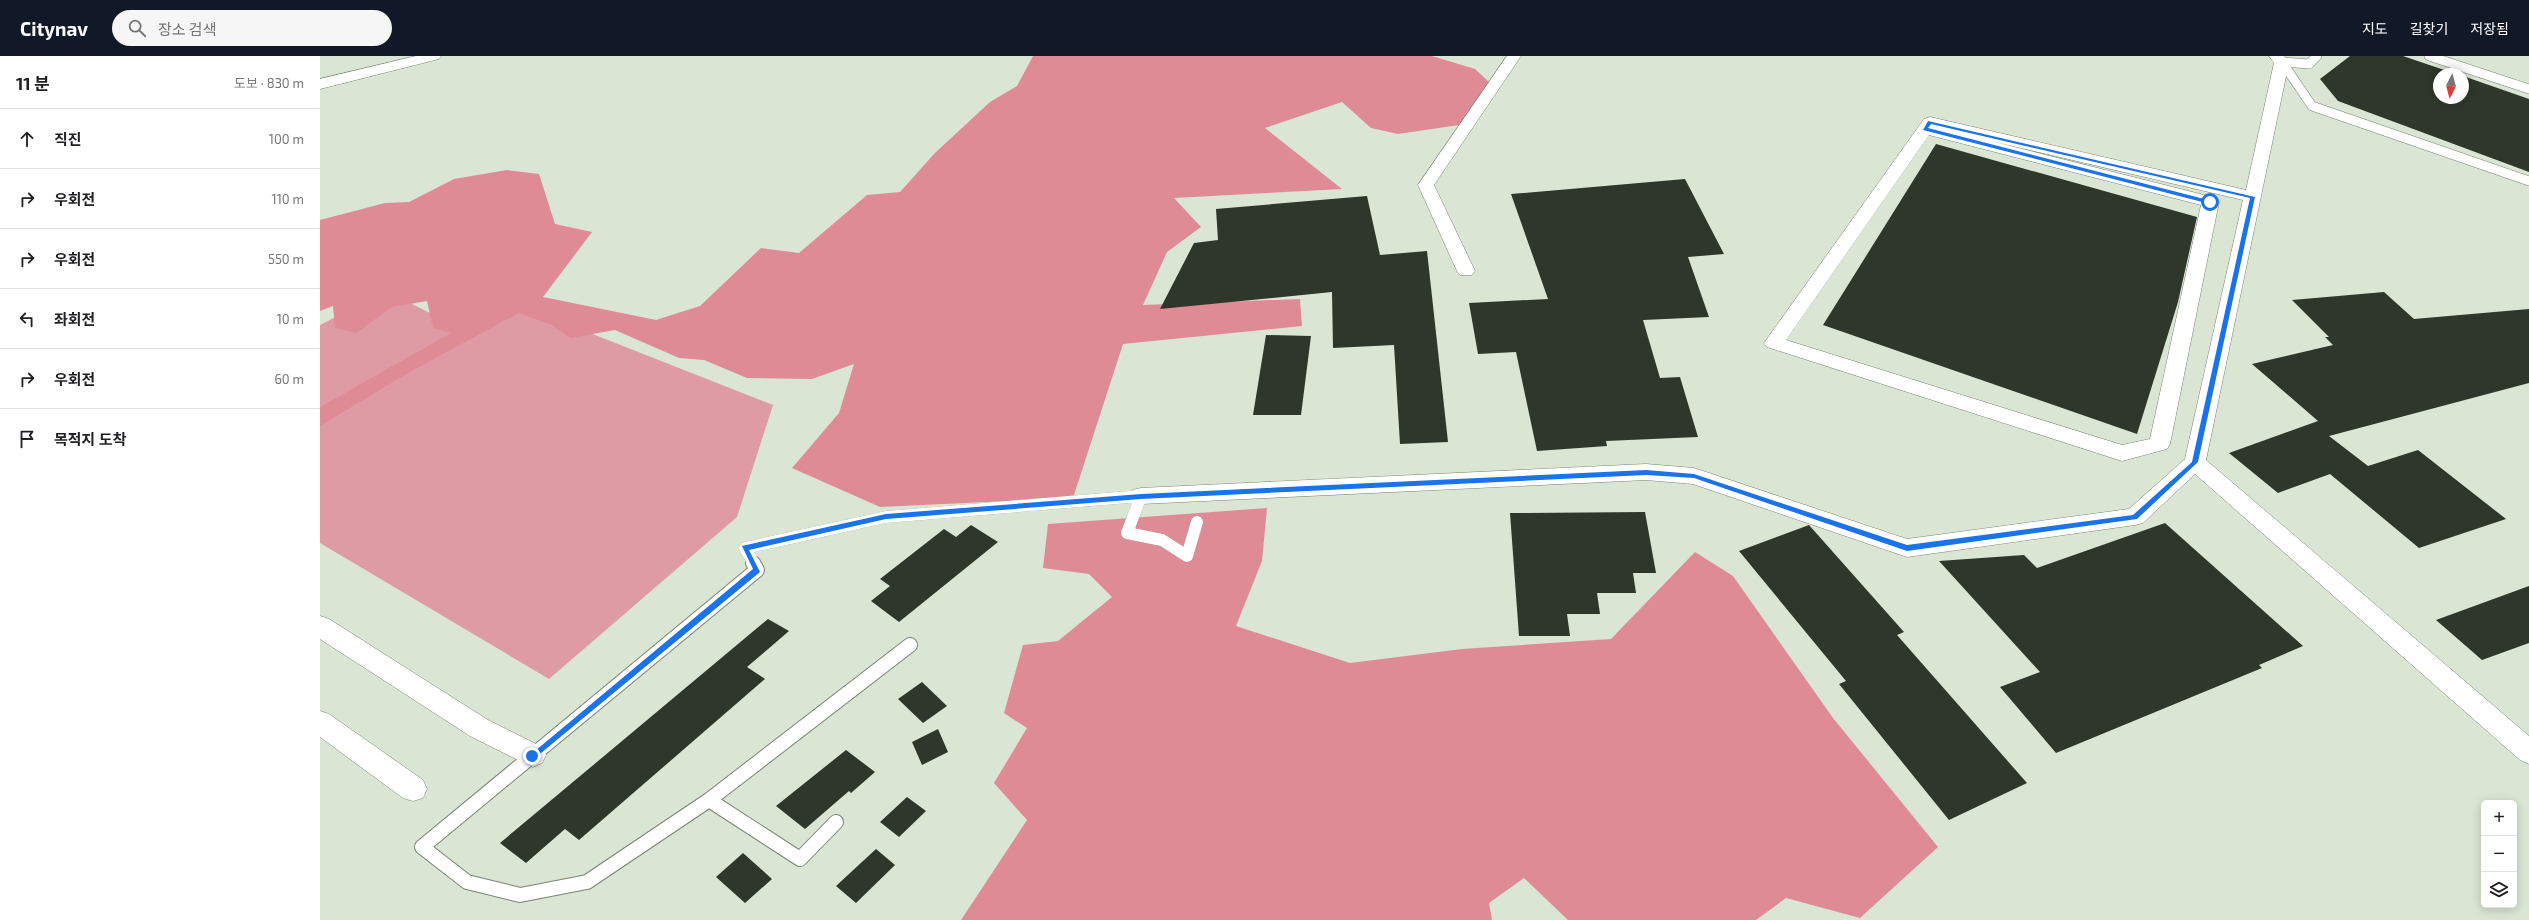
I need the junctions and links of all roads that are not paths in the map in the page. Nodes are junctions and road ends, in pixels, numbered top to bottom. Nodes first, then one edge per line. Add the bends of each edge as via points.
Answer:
1 (434, 56) edge
2 (1514, 56) edge
3 (2317, 56) edge
4 (2429, 56) edge
5 (2279, 59) edge
6 (320, 84) edge
7 (2529, 89) edge
8 (1925, 129) junction
9 (2529, 181) edge
10 (2252, 197) junction
11 (1466, 271) dead end
12 (2195, 462) junction
13 (1141, 496) junction
14 (1197, 522) dead end
15 (320, 626) edge
16 (910, 645) dead end
17 (320, 722) edge
18 (2529, 752) edge
19 (532, 756) junction
20 (413, 789) dead end
21 (709, 800) junction
22 (836, 822) dead end

1 - 6 street
2 - 11 street via 1426,185
3 - 5 lane via 2309,64
4 - 7 lane
5 - 9 lane via 2312,106
5 - 10 street
8 - 8 street via 1774,343 2122,453 2159,444 2210,202
8 - 10 street via 1930,122
10 - 12 street
12 - 13 street via 2135,517 1907,548 1694,476 1646,472
12 - 18 street
13 - 14 lane via 1126,533 1162,540 1187,556
13 - 19 lane via 886,517 745,548 757,570
15 - 19 street via 479,728
16 - 21 lane
17 - 20 street
19 - 21 lane via 422,847 466,882 520,896 588,882
21 - 22 lane via 800,859

